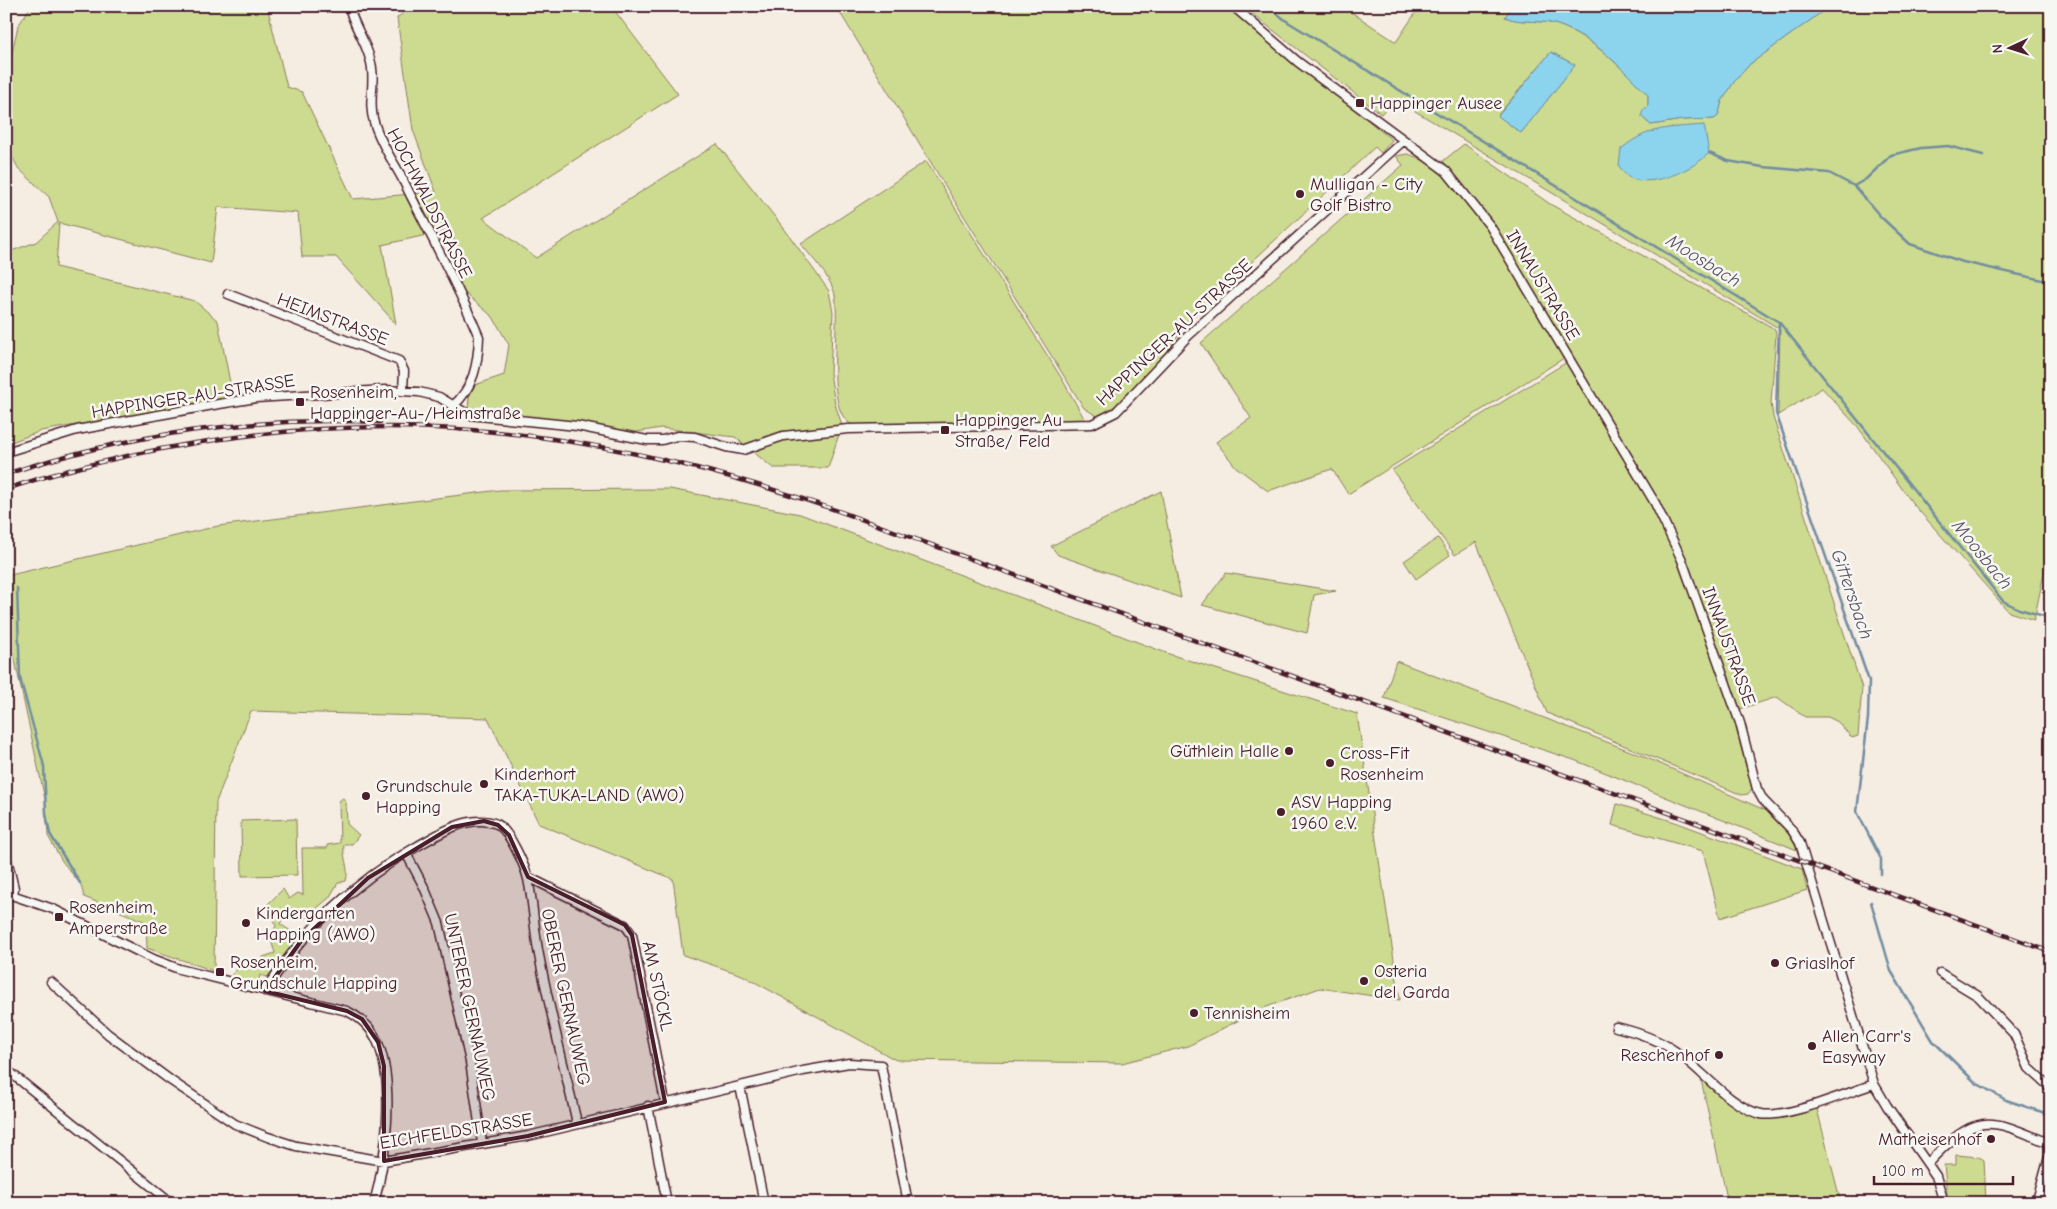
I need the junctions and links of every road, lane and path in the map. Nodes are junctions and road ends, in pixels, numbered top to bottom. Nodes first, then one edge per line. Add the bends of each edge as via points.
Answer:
1 (349, 6) edge
2 (1233, 6) edge
3 (1404, 140) junction
4 (228, 294) dead end
5 (403, 390) junction
6 (453, 406) junction
7 (6, 452) edge
8 (406, 852) junction
9 (6, 855) edge
10 (528, 877) junction
11 (10, 895) edge
12 (1940, 973) dead end
13 (52, 982) dead end
14 (265, 991) junction
15 (1616, 1027) dead end
16 (8, 1072) edge
17 (1874, 1084) junction
18 (740, 1086) junction
19 (2051, 1088) edge
20 (665, 1102) junction
21 (648, 1106) junction
22 (577, 1123) junction
23 (482, 1143) junction
24 (2051, 1144) edge
25 (2051, 1150) edge
26 (384, 1162) junction
27 (1928, 1163) junction
28 (2038, 1197) junction
29 (172, 1203) edge
30 (374, 1203) edge
31 (667, 1203) edge
32 (764, 1203) edge
33 (908, 1203) edge
34 (1944, 1203) edge
35 (2030, 1203) edge
36 (2046, 1203) edge

1 - 6 street, HOCHWALDSTRASSE via 371,60 371,106 379,137 406,185 479,337 478,358 467,393
2 - 3 street, INNAUSTRASSE via 1298,62
3 - 6 street, HAPPINGER-AU-STRASSE via 1188,336 1123,406 1092,424 848,429 783,436 743,450 695,437 646,440 577,426 469,415
3 - 17 street, INNAUSTRASSE via 1446,171 1490,226 1655,503 1682,560 1740,723 1757,789 1800,844
4 - 5 street, HEIMSTRASSE via 399,361 404,371
5 - 6 street, HAPPINGER-AU-STRASSE via 439,397
5 - 7 street, HAPPINGER-AU-STRASSE via 299,395 222,404 77,430
8 - 10 street, OBERER GERNAUWEG via 452,827 484,821 498,825 509,835
8 - 14 street, OBERER GERNAUWEG via 333,907 301,941
8 - 23 street, UNTERER GERNAUWEG via 439,924 470,1062
9 - 11 street via 14,888
10 - 20 street, AM STÖCKL via 625,925 632,935
10 - 22 street, OBERER GERNAUWEG via 539,951
11 - 14 street via 53,909 170,966
12 - 19 street via 1978,996 2014,1034 2029,1068
13 - 26 street, EICHFELDSTRASSE via 108,1034 235,1124 296,1146
14 - 26 street via 347,1011 362,1019 378,1042 384,1066 387,1110
15 - 17 street via 1646,1035 1675,1051 1733,1098 1761,1114 1793,1110
16 - 29 street
17 - 27 street, INNAUSTRASSE
18 - 20 street, EICHFELDSTRASSE
18 - 32 street
18 - 33 street, EICHFELDSTRASSE via 849,1063 881,1065
20 - 21 street, EICHFELDSTRASSE
21 - 22 street, EICHFELDSTRASSE
21 - 31 street
22 - 23 street, EICHFELDSTRASSE via 528,1136
23 - 26 street, EICHFELDSTRASSE
24 - 27 street via 1998,1123 1980,1123 1956,1136
25 - 28 street
26 - 30 street
27 - 34 street, INNAUSTRASSE via 1936,1176
28 - 35 street
28 - 36 street

